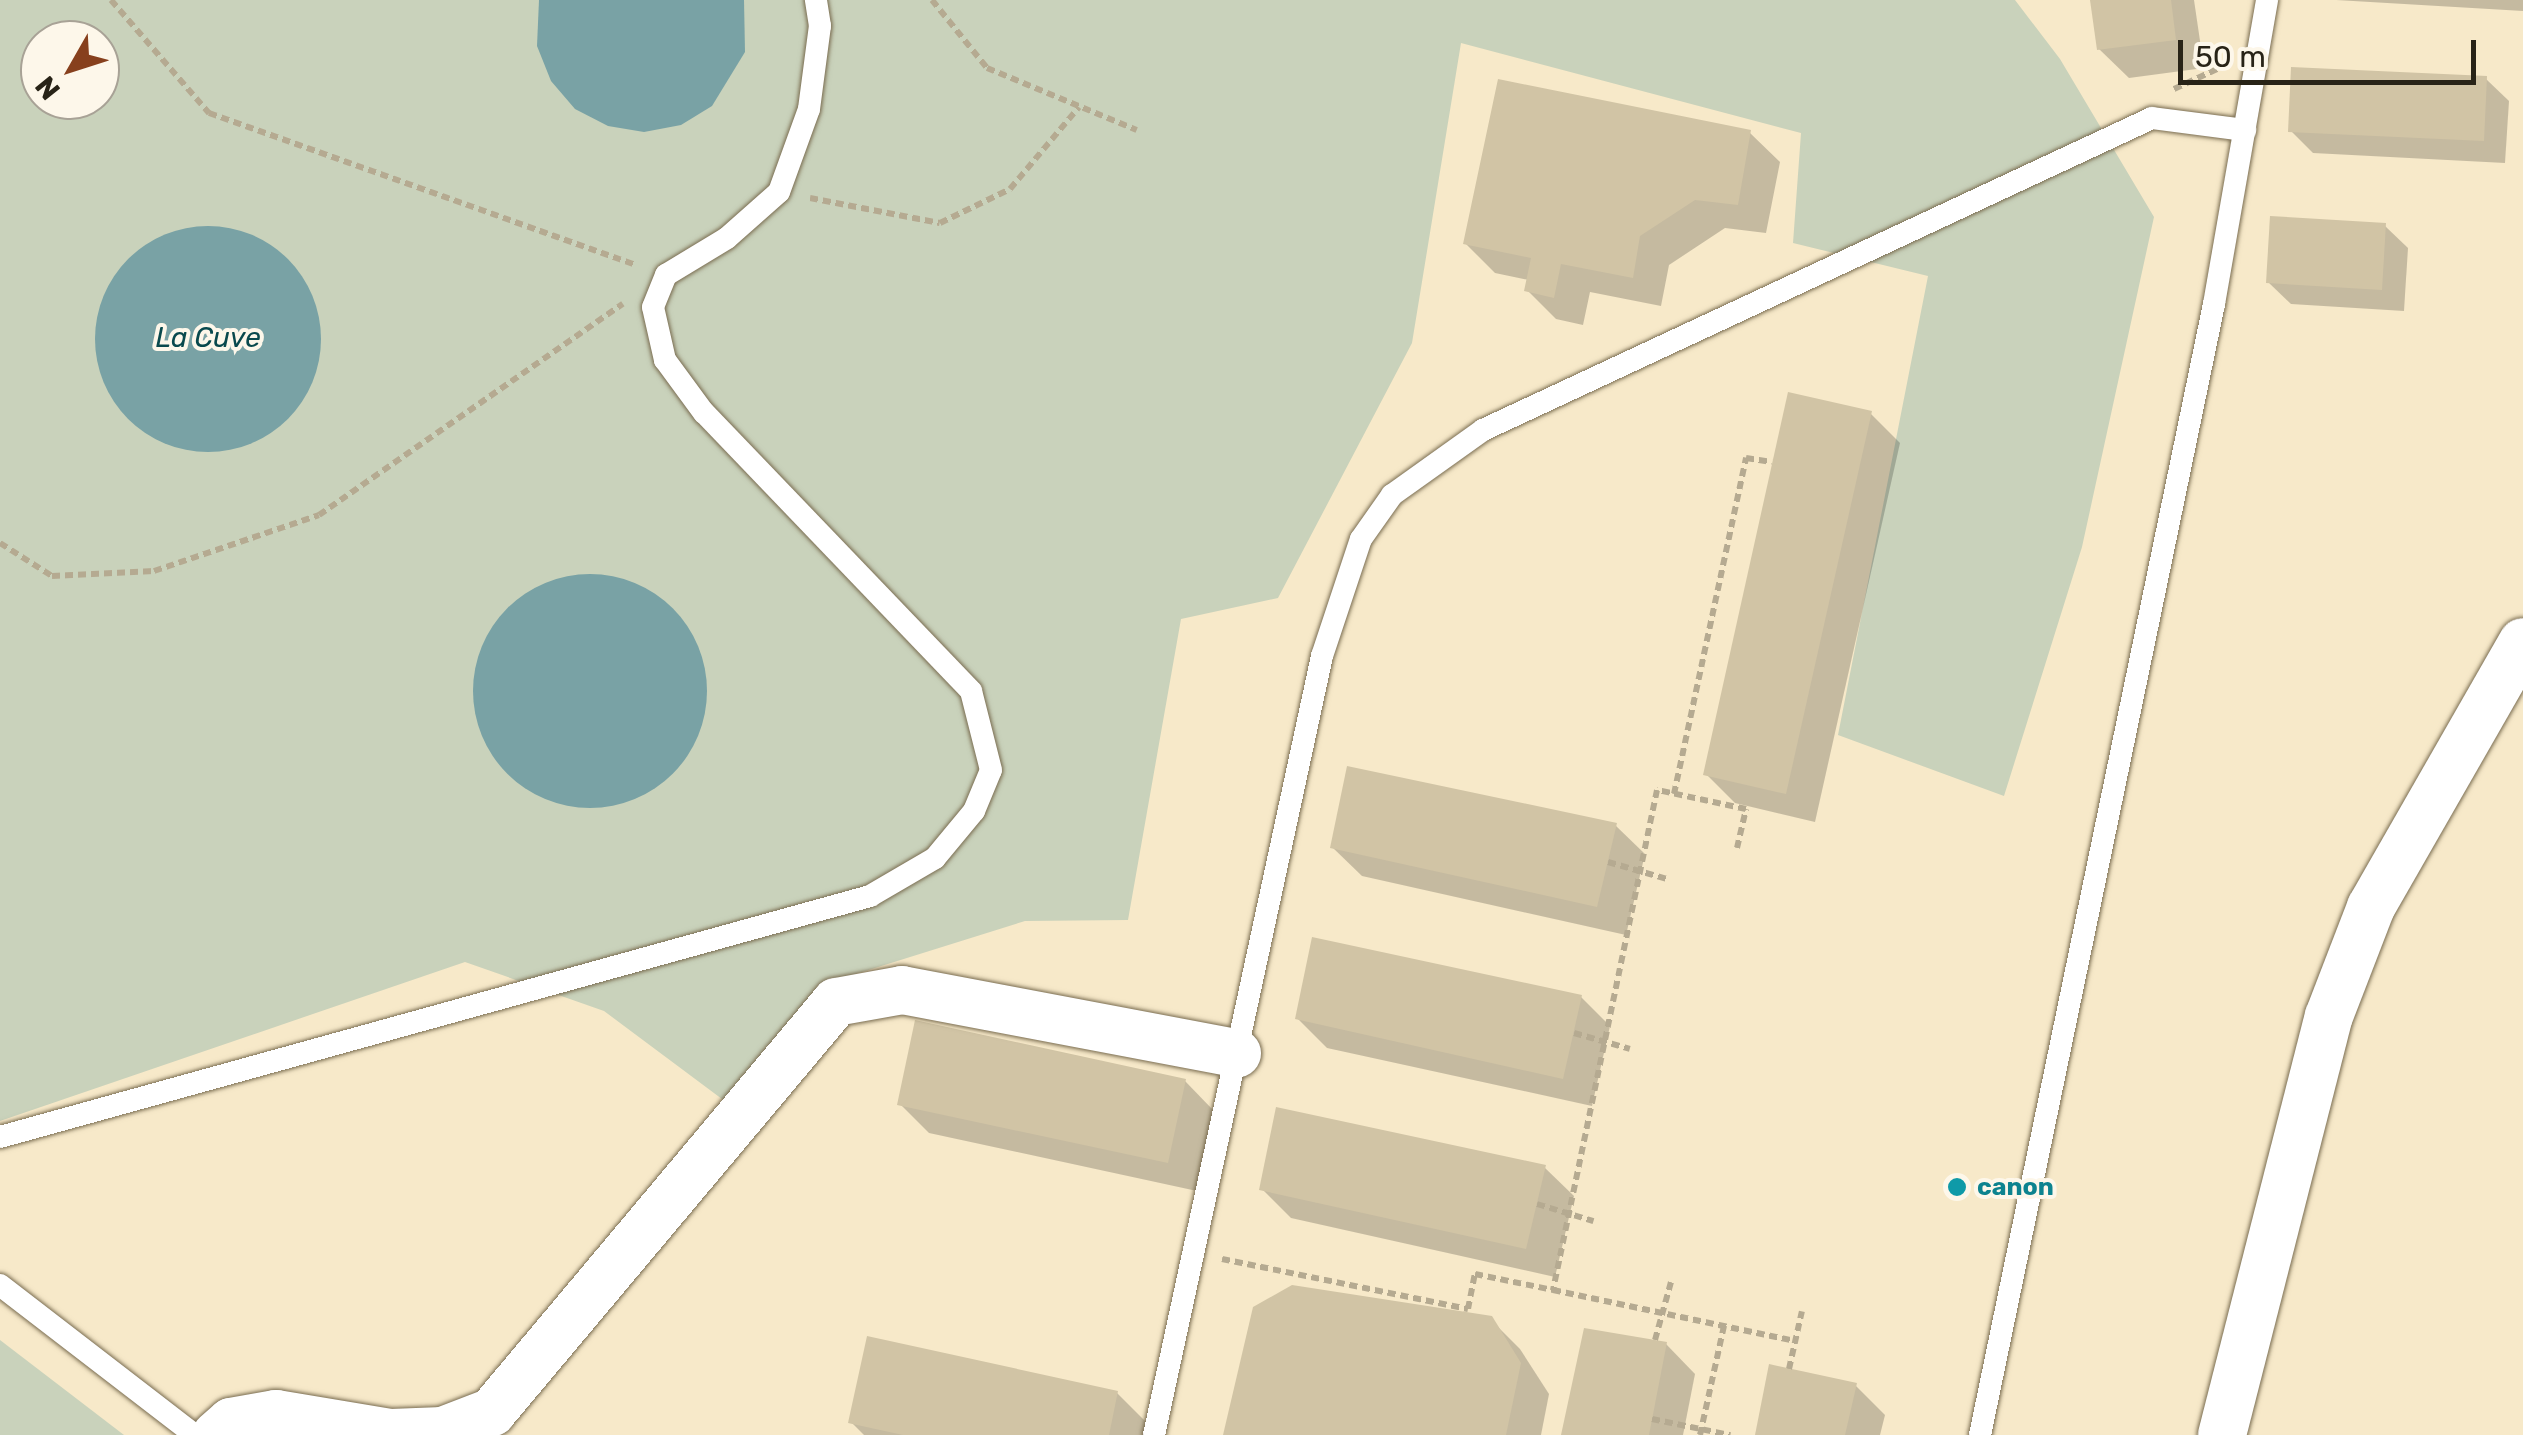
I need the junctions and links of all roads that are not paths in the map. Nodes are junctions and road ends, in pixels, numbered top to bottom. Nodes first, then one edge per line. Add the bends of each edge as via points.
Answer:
1 (816, 0) edge
2 (2267, 0) edge
3 (2245, 130) junction
4 (2523, 642) edge
5 (1237, 1053) junction
6 (0, 1137) edge
7 (0, 1285) edge
8 (195, 1435) edge
9 (216, 1435) edge
10 (1154, 1435) edge
11 (1980, 1435) edge
12 (2222, 1435) edge

1 - 6 lane via 820,26 809,110 780,192 727,238 666,275 653,307 666,360 704,413 971,690 991,770 974,811 935,858 870,896
2 - 3 lane
3 - 5 lane via 2152,118 1483,430 1392,495 1360,539 1322,656
3 - 11 lane
4 - 12 street via 2371,907 2336,998
5 - 9 street via 902,990 836,1002 492,1412 443,1431 391,1434 276,1414 230,1422
5 - 10 lane
7 - 8 lane

